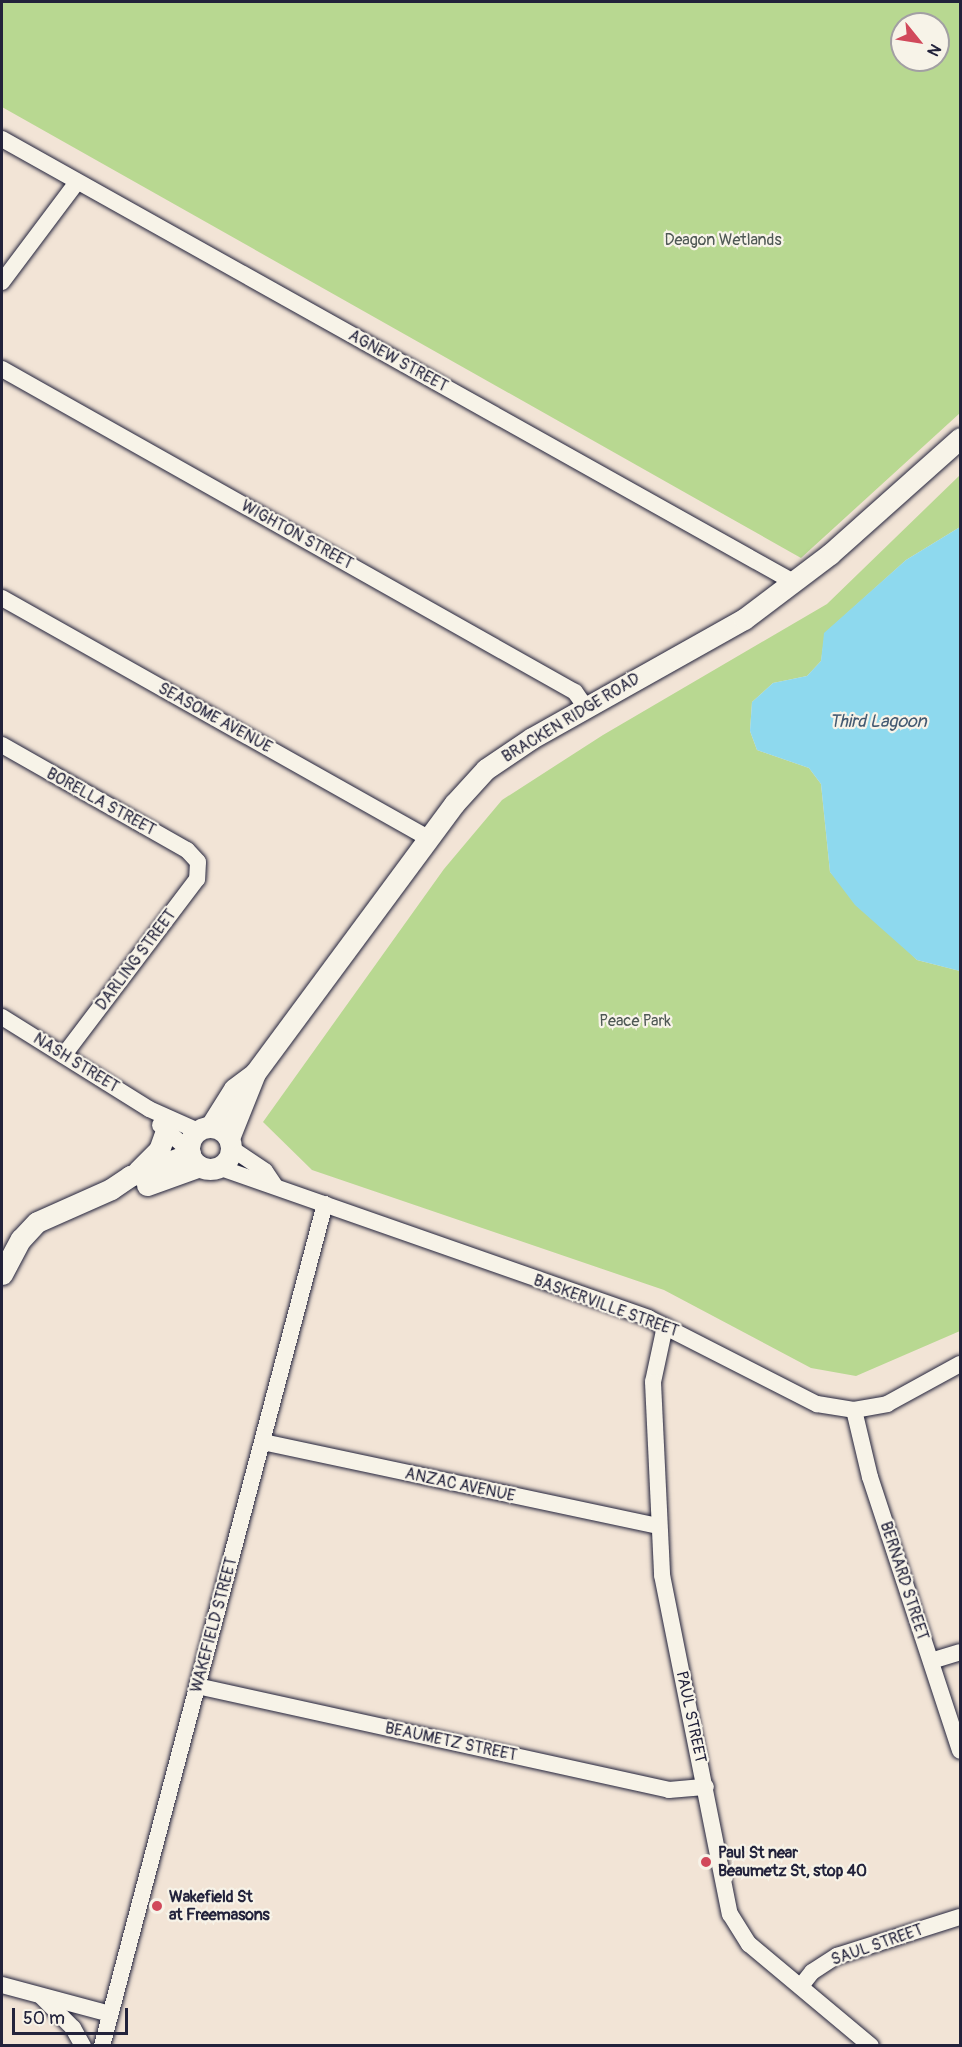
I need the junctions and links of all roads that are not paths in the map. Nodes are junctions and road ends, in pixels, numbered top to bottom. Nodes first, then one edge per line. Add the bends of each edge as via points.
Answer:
1 (2, 139) edge
2 (77, 182) junction
3 (2, 282) edge
4 (2, 369) edge
5 (960, 438) edge
6 (795, 583) junction
7 (2, 598) edge
8 (586, 708) junction
9 (2, 745) edge
10 (429, 838) junction
11 (198, 862) joint
12 (2, 1017) edge
13 (64, 1055) junction
14 (255, 1073) junction
15 (149, 1110) junction
16 (204, 1129) junction
17 (166, 1131) junction
18 (230, 1143) junction
19 (200, 1159) junction
20 (136, 1174) junction
21 (275, 1186) junction
22 (111, 1189) junction
23 (325, 1204) junction
24 (2, 1275) edge
25 (664, 1326) junction
26 (960, 1364) edge
27 (854, 1410) junction
28 (262, 1442) junction
29 (657, 1526) junction
30 (960, 1652) edge
31 (931, 1661) junction
32 (197, 1686) junction
33 (960, 1751) edge
34 (706, 1787) junction
35 (960, 1917) edge
36 (2, 1985) edge
37 (801, 1986) junction
38 (42, 1996) junction
39 (110, 2014) junction
40 (83, 2046) edge
41 (102, 2046) edge
42 (871, 2046) edge

1 - 2 street, AGNEW STREET
2 - 3 street
2 - 6 street, AGNEW STREET
4 - 8 street, WIGHTON STREET via 575,692
5 - 6 main road, BRACKEN RIDGE ROAD
6 - 8 main road, BRACKEN RIDGE ROAD via 744,619
7 - 10 street, SEASOME AVENUE
8 - 10 main road, BRACKEN RIDGE ROAD via 486,769
9 - 11 street, BORELLA STREET via 186,850
10 - 14 main road, BRACKEN RIDGE ROAD
11 - 13 street, DARLING STREET via 197,879
12 - 13 street, NASH STREET
13 - 15 street, NASH STREET
14 - 16 main road, BRACKEN RIDGE ROAD via 234,1089
14 - 18 main road, BRACKEN RIDGE ROAD
15 - 16 street, NASH STREET
15 - 17 street, NASH STREET
16 - 18 main road via 221,1130
16 - 19 main road via 191,1140
17 - 19 street, NASH STREET
17 - 20 main road via 159,1150
18 - 19 main road via 228,1160
18 - 21 street, BASKERVILLE STREET via 265,1171
19 - 20 main road
19 - 21 street, BASKERVILLE STREET via 260,1185
19 - 22 main road via 131,1190
20 - 22 main road
21 - 23 street, BASKERVILLE STREET
22 - 24 main road via 37,1222 21,1239
23 - 25 street, BASKERVILLE STREET
23 - 28 street, WAKEFIELD STREET
25 - 27 street, BASKERVILLE STREET via 803,1400
25 - 29 street, PAUL STREET via 653,1382
26 - 27 street, BASKERVILLE STREET via 908,1395
27 - 31 street, BERNARD STREET via 870,1477
28 - 29 street, ANZAC AVENUE
28 - 32 street, WAKEFIELD STREET
29 - 34 street, PAUL STREET via 662,1575
30 - 31 street
31 - 33 street, BERNARD STREET
32 - 34 street, BEAUMETZ STREET via 669,1790
32 - 39 street, WAKEFIELD STREET
34 - 37 street, PAUL STREET via 730,1914 738,1931
35 - 37 street, SAUL STREET via 837,1956 812,1972
36 - 38 street
37 - 42 street, PAUL STREET
38 - 39 street
38 - 40 street via 73,2028
39 - 41 street, WAKEFIELD STREET

